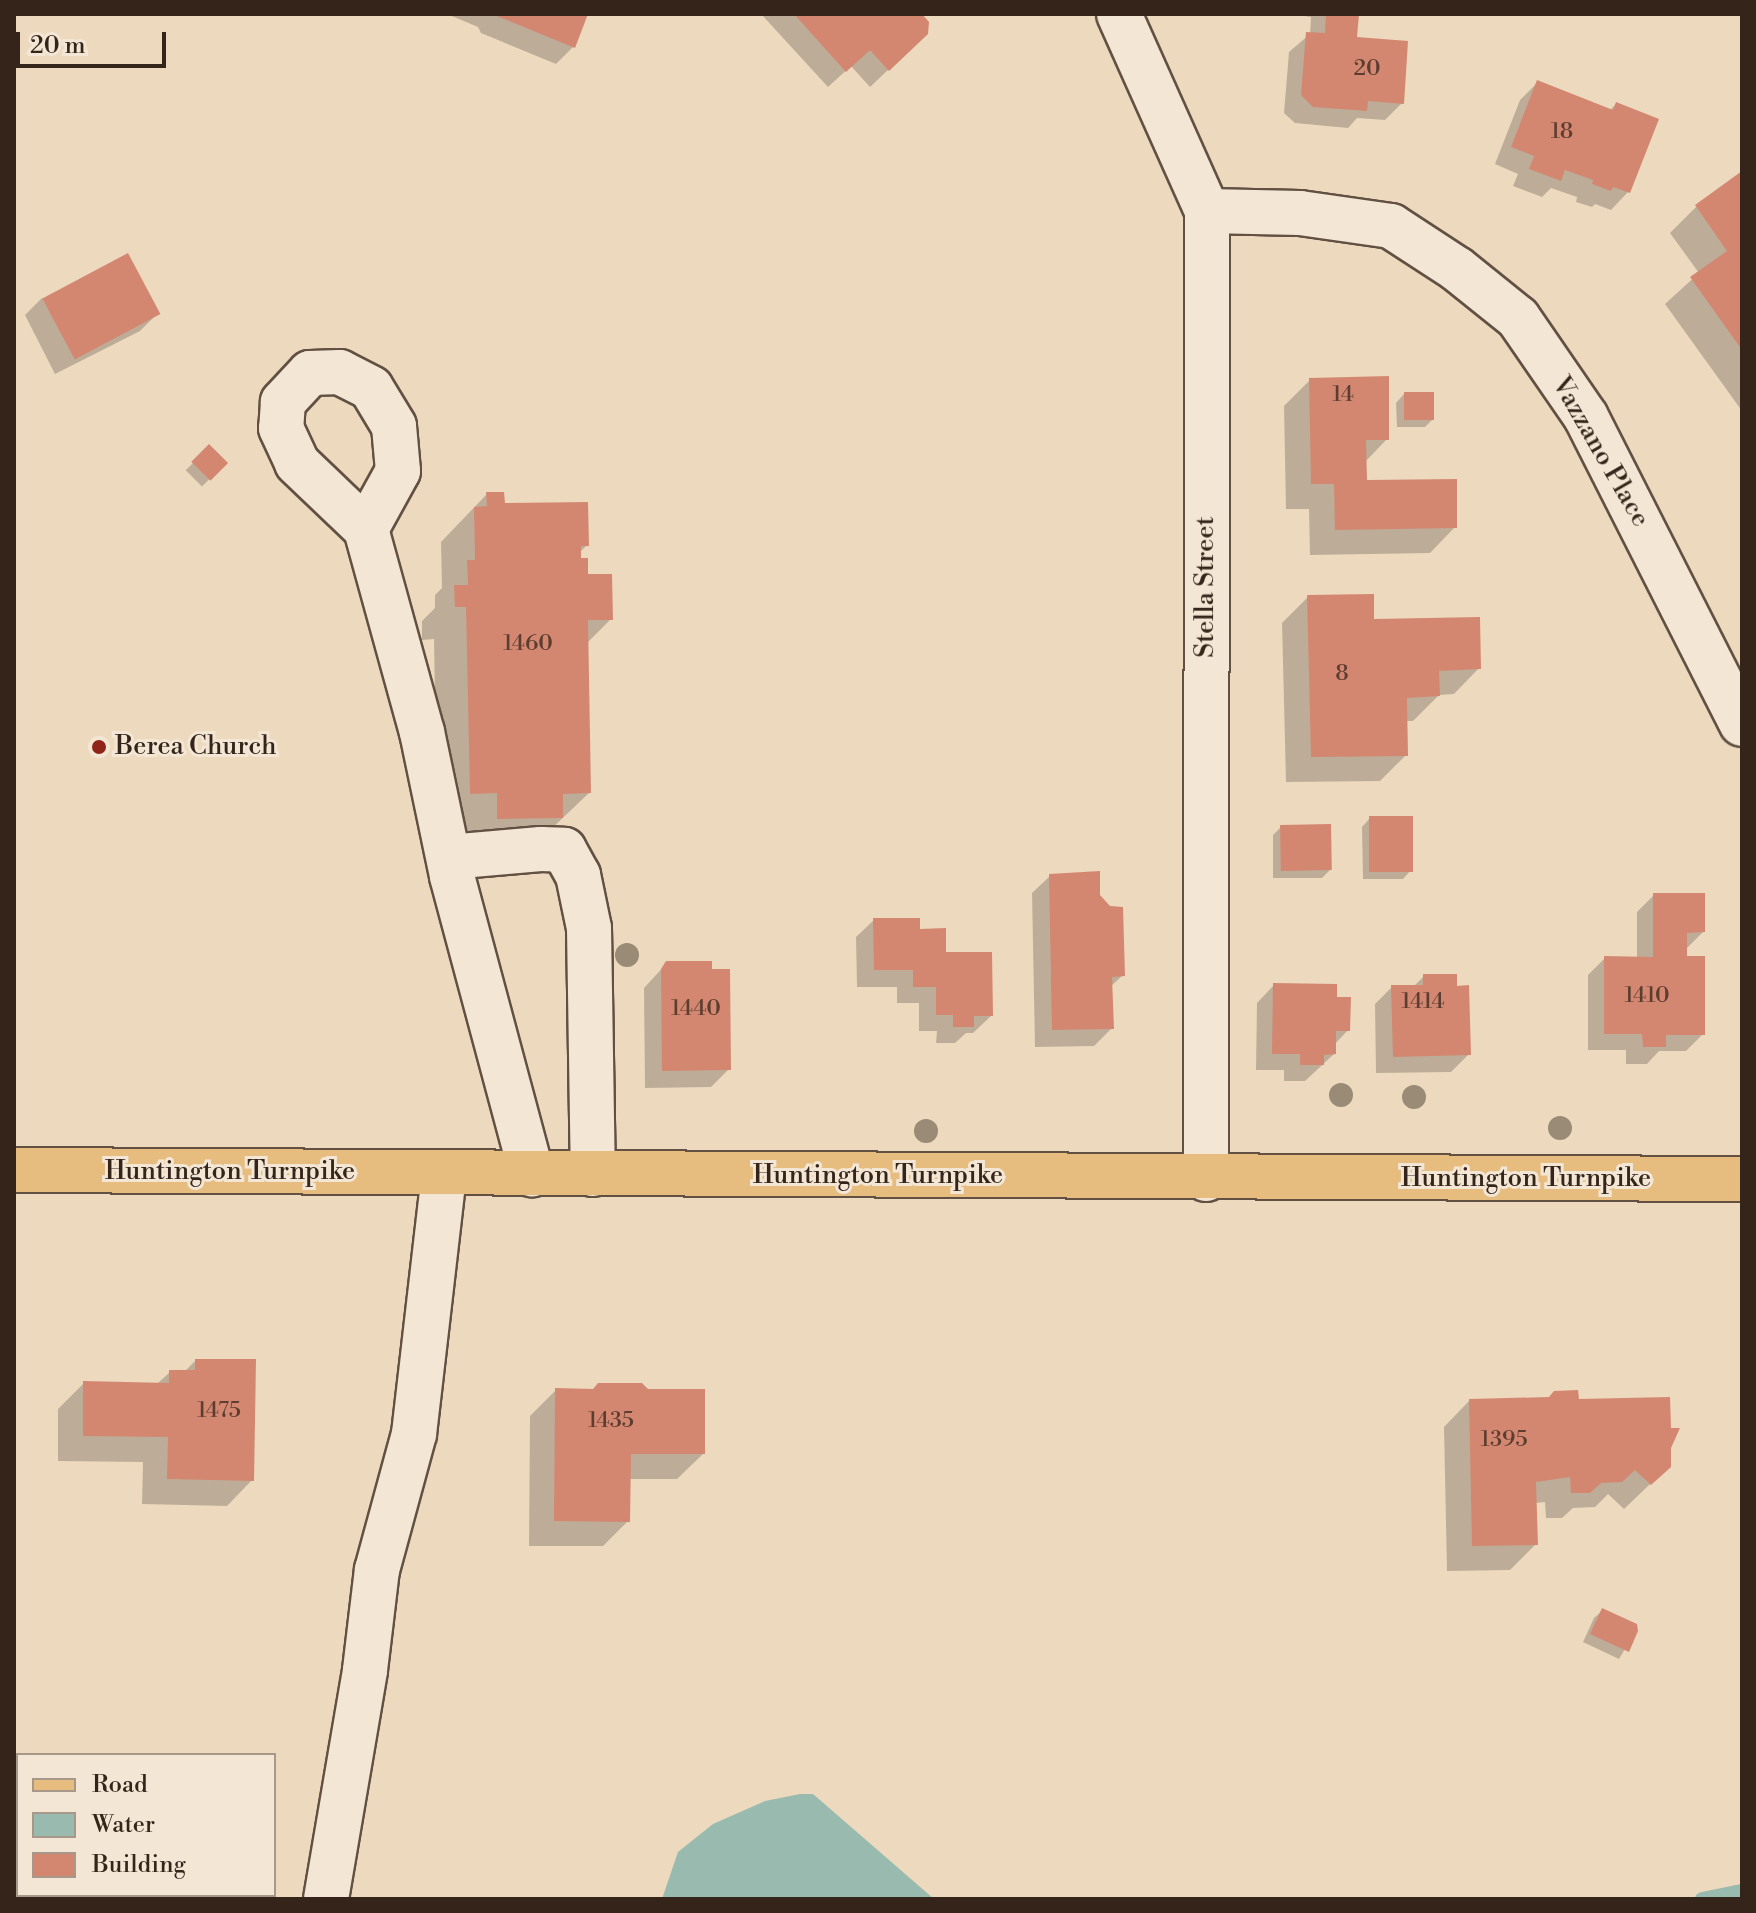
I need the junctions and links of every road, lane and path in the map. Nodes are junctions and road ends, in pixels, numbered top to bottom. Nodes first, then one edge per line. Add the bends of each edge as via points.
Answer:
1 (1119, 14) edge
2 (1207, 211) junction
3 (366, 529) dead end
4 (1742, 724) edge
5 (449, 857) junction
6 (14, 1170) edge
7 (532, 1174) junction
8 (593, 1174) junction
9 (444, 1175) junction
10 (1206, 1179) junction
11 (1742, 1179) edge
12 (326, 1899) edge

1 - 2 street, Stella Street
2 - 4 street, Vazzano Place via 1300,213 1391,226 1518,318 1586,417
2 - 10 street, Stella Street
3 - 5 street via 422,732
5 - 7 street
5 - 8 street via 564,850 578,875 589,928
6 - 9 main road, Huntington Turnpike
7 - 8 main road, Huntington Turnpike
7 - 9 main road, Huntington Turnpike
8 - 10 main road, Huntington Turnpike
9 - 12 street via 414,1434 377,1570
10 - 11 main road, Huntington Turnpike

